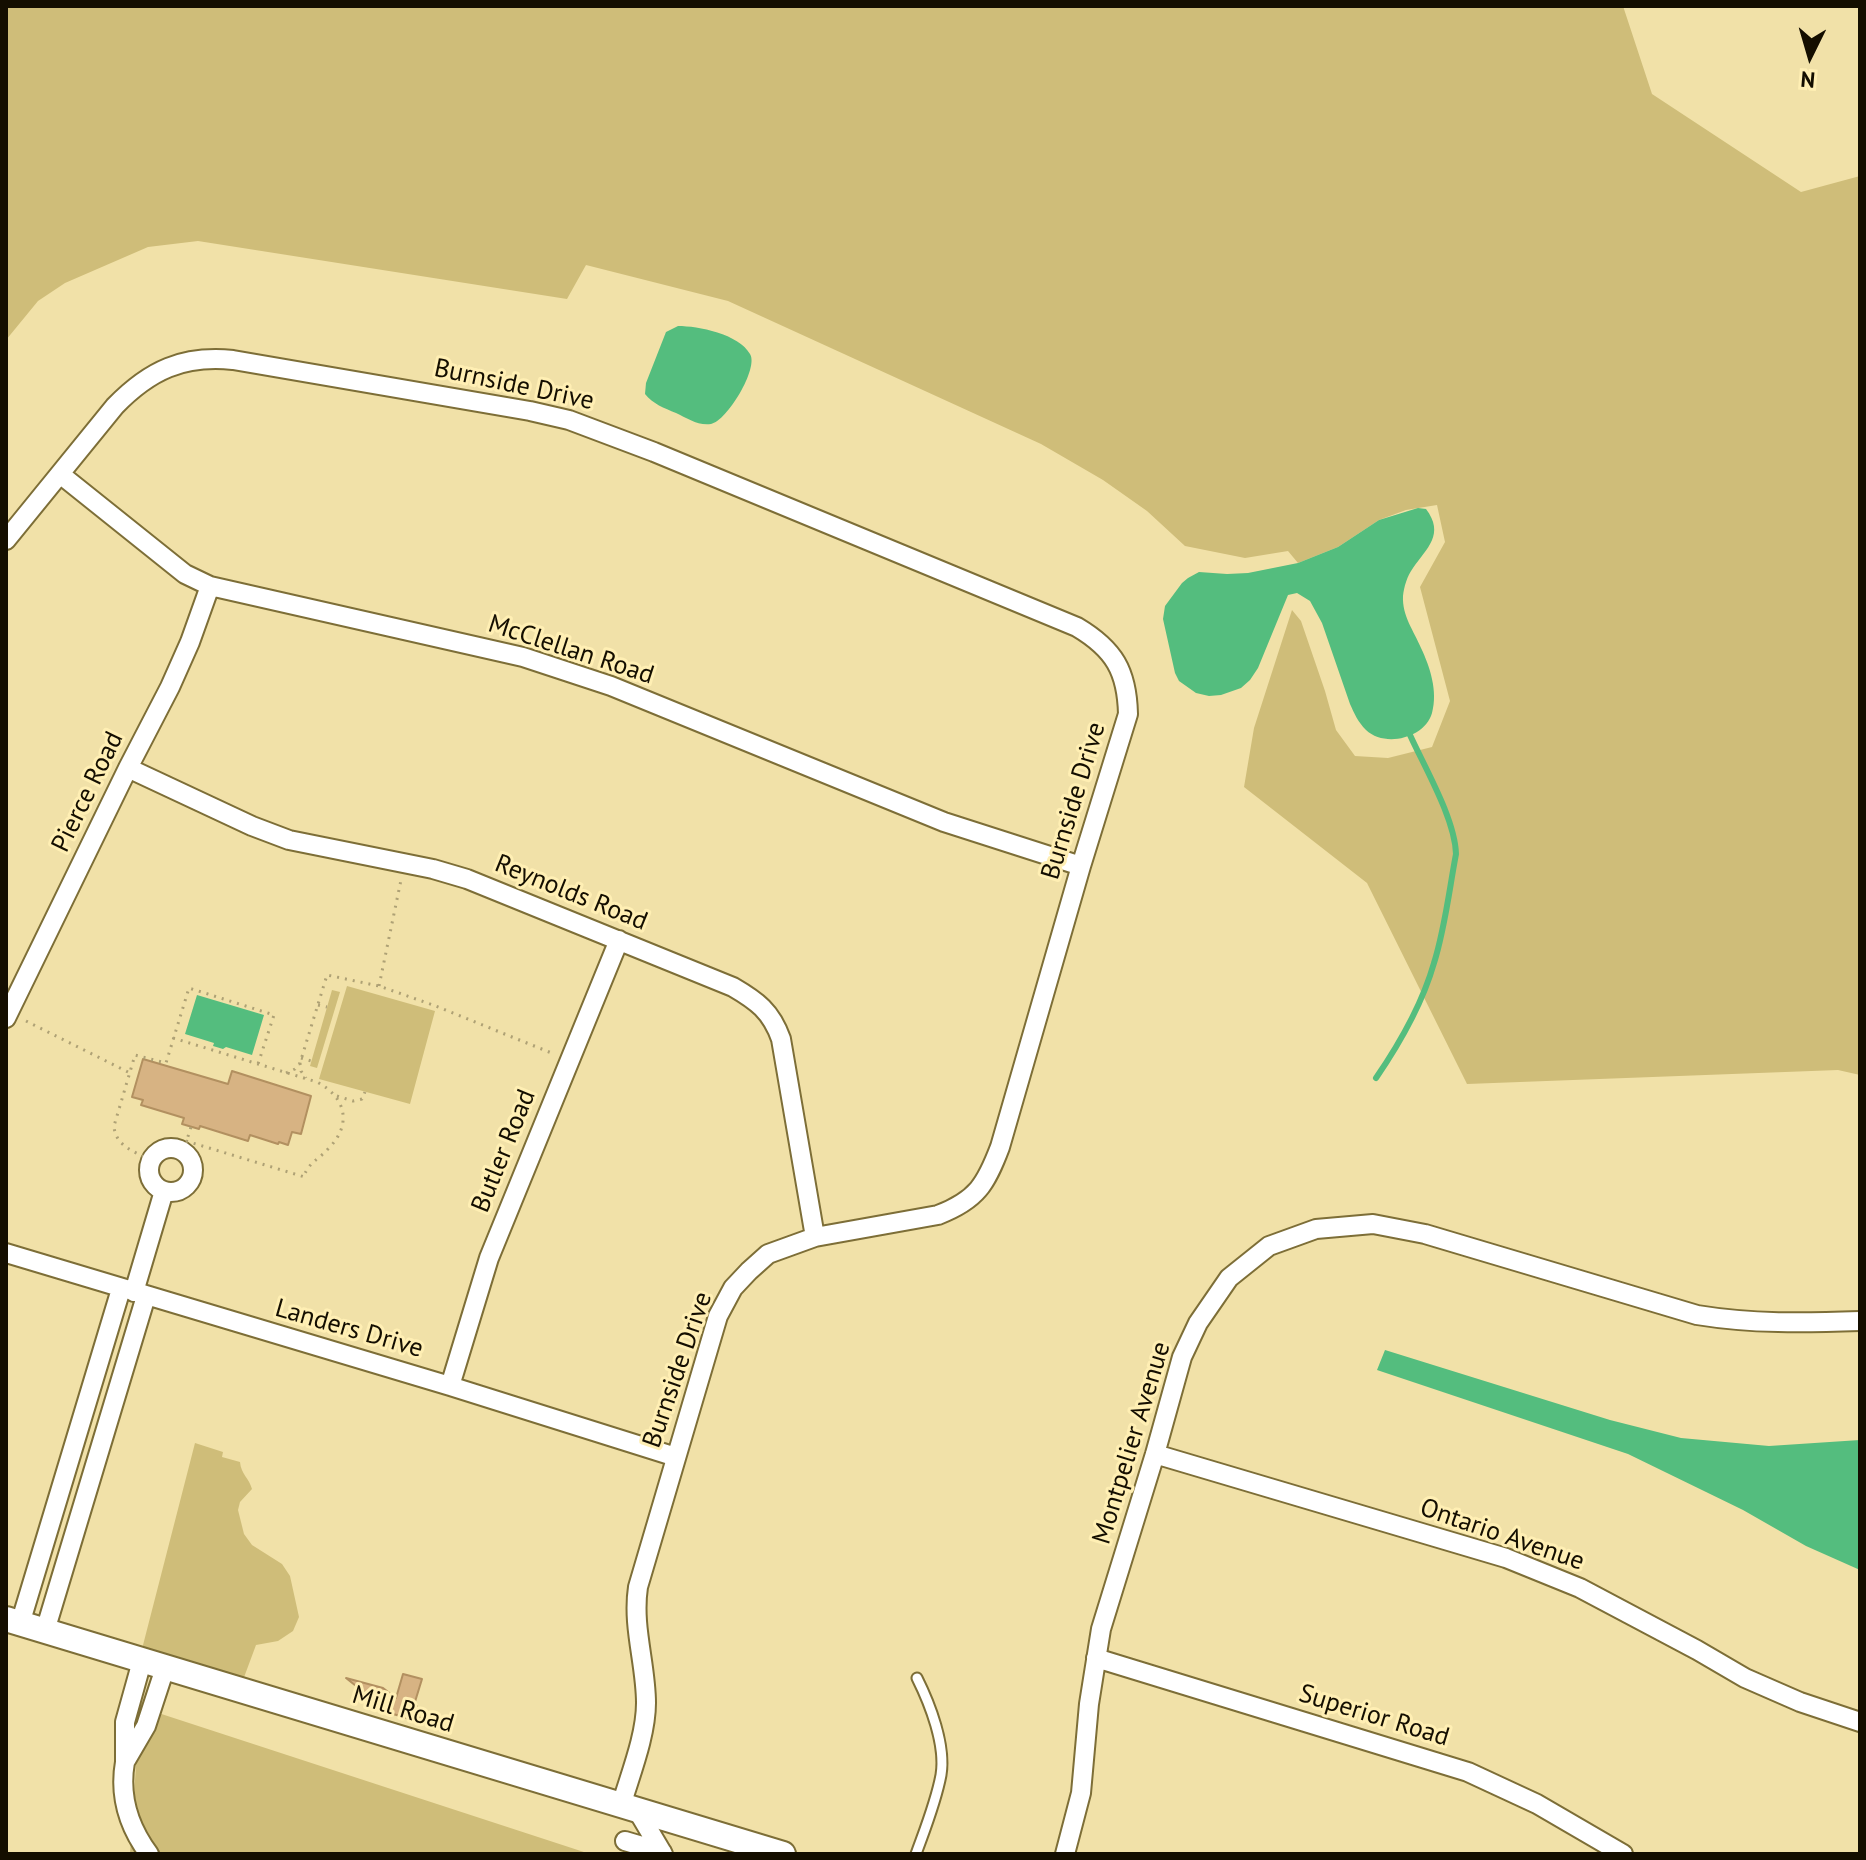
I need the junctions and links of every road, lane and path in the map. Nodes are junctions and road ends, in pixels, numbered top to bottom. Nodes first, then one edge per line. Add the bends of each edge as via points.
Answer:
1 (60, 474) junction
2 (6, 540) edge
3 (210, 586) junction
4 (128, 768) junction
5 (405, 863) junction
6 (1081, 866) junction
7 (619, 940) junction
8 (379, 986) junction
9 (318, 1005) junction
10 (327, 1007) dead end
11 (8, 1015) edge
12 (173, 1038) junction
13 (569, 1060) junction
14 (300, 1061) junction
15 (311, 1061) dead end
16 (258, 1064) junction
17 (130, 1073) junction
18 (286, 1073) junction
19 (308, 1079) junction
20 (365, 1092) dead end
21 (337, 1096) junction
22 (191, 1127) dead end
23 (184, 1146) junction
24 (151, 1160) junction
25 (164, 1191) junction
26 (815, 1237) junction
27 (6, 1253) edge
28 (134, 1292) junction
29 (1860, 1321) edge
30 (450, 1386) junction
31 (1155, 1454) junction
32 (676, 1457) junction
33 (13, 1622) edge
34 (45, 1631) junction
35 (1096, 1658) junction
36 (154, 1665) junction
37 (917, 1678) dead end
38 (1860, 1722) edge
39 (629, 1808) junction
40 (625, 1841) dead end
41 (663, 1853) edge
42 (149, 1854) edge
43 (783, 1854) edge
44 (916, 1854) edge
45 (1065, 1854) edge
46 (1623, 1854) edge

1 - 2 street, Burnside Drive
1 - 3 street, McClellan Road via 185,574
1 - 6 street, Burnside Drive via 115,406 145,379 170,366 205,359 530,411 601,431 1077,627 1099,642 1118,663 1128,714
3 - 4 street, Pierce Road via 170,687
3 - 6 street, McClellan Road via 567,670 944,822
4 - 5 street, Reynolds Road via 289,840
4 - 11 street, Pierce Road
5 - 7 street, Reynolds Road via 467,879
5 - 8 path
6 - 26 street, Burnside Drive via 1000,1147 982,1186 956,1208 938,1215
7 - 13 street, Butler Road
7 - 26 street, Reynolds Road via 733,987 759,1003 776,1024
8 - 9 path via 327,975
8 - 13 path
9 - 10 path
9 - 14 path
11 - 17 path
12 - 16 path
12 - 16 path via 189,988 274,1015
12 - 17 path via 166,1063 135,1055
13 - 30 street, Butler Road via 489,1258
14 - 15 path
14 - 18 path
14 - 19 path
16 - 18 path
17 - 24 path via 114,1131 122,1145
18 - 19 path
19 - 21 path
20 - 21 path via 356,1102
21 - 23 path via 343,1110 341,1129 326,1152 312,1161 305,1178
22 - 23 path
23 - 24 street via 162,1150
23 - 25 street via 192,1177 184,1188
24 - 25 street via 149,1175
25 - 28 street
26 - 32 street, Burnside Drive via 768,1254 733,1288 718,1316
27 - 28 street, Landers Drive
28 - 30 street, Landers Drive
28 - 33 street
28 - 34 street
29 - 31 street, Montpelier Avenue via 1734,1321 1697,1315 1425,1234 1373,1224 1316,1229 1269,1246 1229,1278 1182,1357
30 - 32 street, Landers Drive
31 - 35 street, Montpelier Avenue
31 - 38 street, Ontario Avenue via 1506,1558 1580,1588 1745,1678
32 - 39 street, Burnside Drive via 635,1605 646,1703
33 - 34 street, Mill Road
34 - 36 street, Mill Road
35 - 45 street, Montpelier Avenue via 1081,1793
35 - 46 street, Superior Road via 1468,1772
36 - 39 street, Mill Road
36 - 42 street via 125,1722 123,1790 135,1833
37 - 44 lane via 939,1736 941,1773
39 - 41 street
39 - 43 street, Mill Road
40 - 41 street

